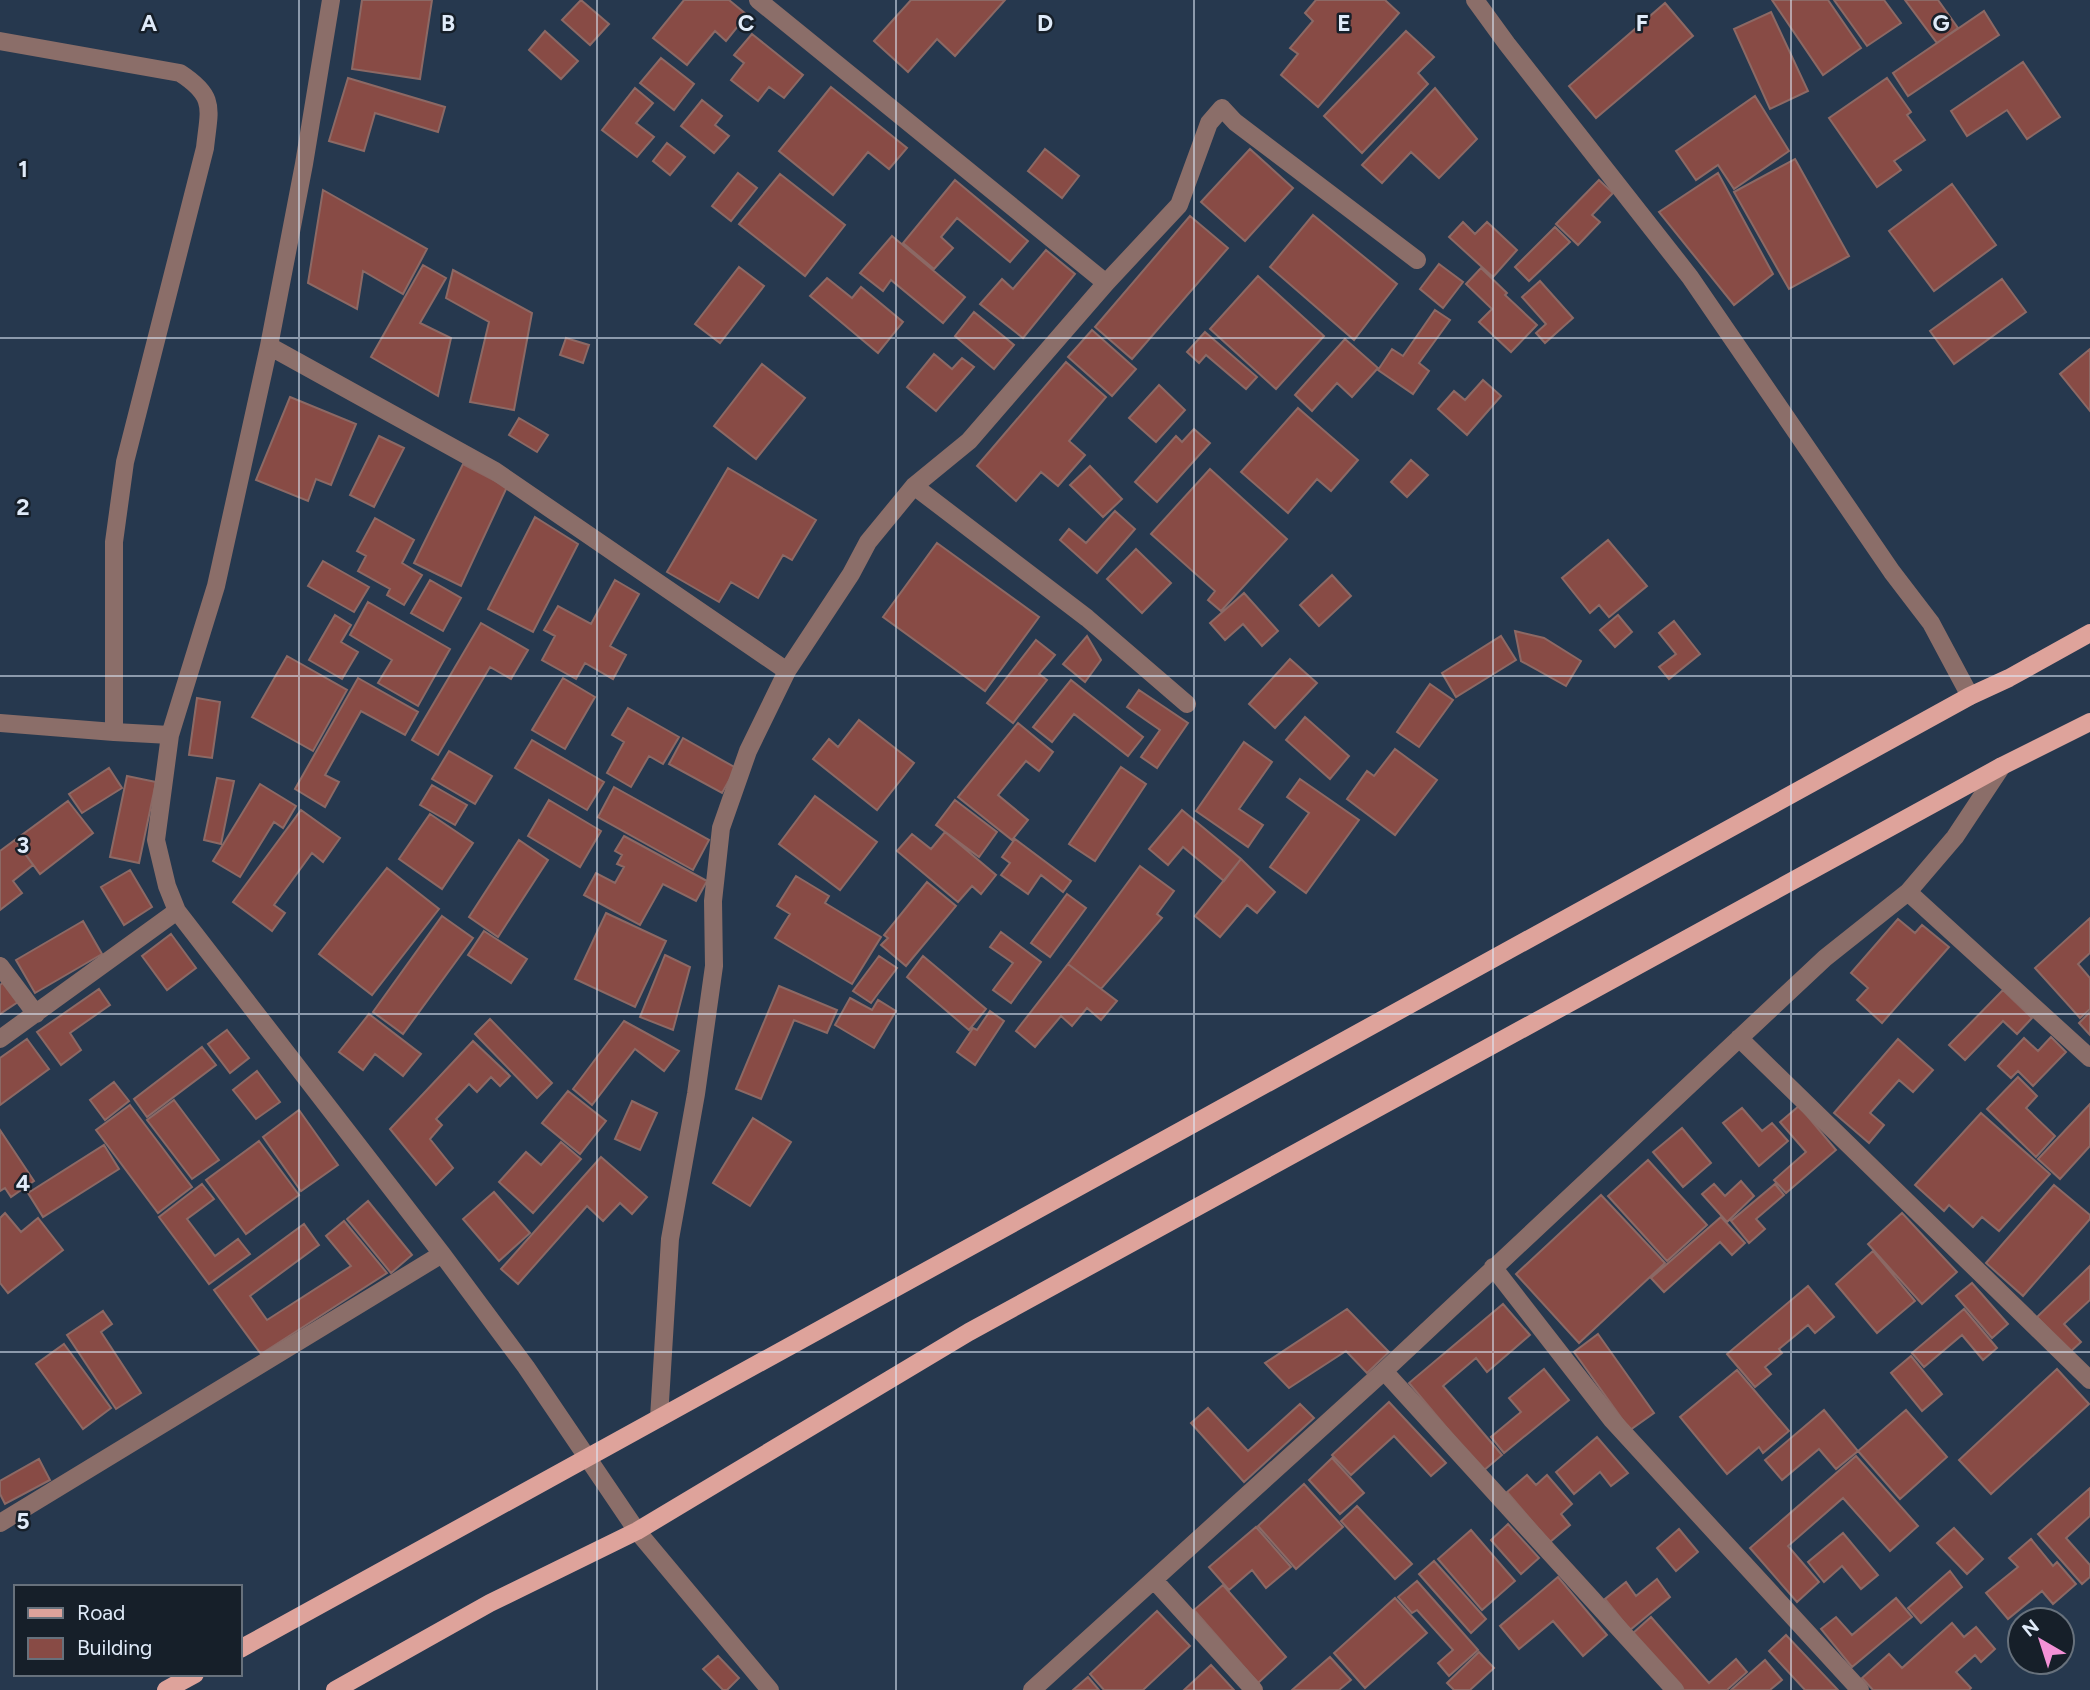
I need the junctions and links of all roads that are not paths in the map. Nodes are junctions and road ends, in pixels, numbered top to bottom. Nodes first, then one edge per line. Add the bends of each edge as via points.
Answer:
1 (331, 0) edge
2 (758, 0) edge
3 (1475, 0) edge
4 (0, 41) edge
5 (1417, 260) dead end
6 (1106, 283) junction
7 (269, 345) junction
8 (915, 486) junction
9 (2090, 633) edge
10 (787, 671) junction
11 (1970, 696) junction
12 (1187, 704) dead end
13 (0, 723) edge
14 (2090, 723) edge
15 (114, 732) junction
16 (170, 735) junction
17 (2002, 766) junction
18 (1908, 892) junction
19 (177, 911) junction
20 (0, 966) edge
21 (36, 1014) junction
22 (1739, 1038) junction
23 (0, 1039) edge
24 (2090, 1058) edge
25 (442, 1254) junction
26 (1493, 1267) junction
27 (1384, 1371) junction
28 (2090, 1380) edge
29 (659, 1418) junction
30 (588, 1458) junction
31 (0, 1523) edge
32 (637, 1531) junction
33 (1154, 1580) junction
34 (242, 1649) edge
35 (191, 1676) edge
36 (166, 1690) edge
37 (335, 1690) edge
38 (770, 1690) edge
39 (1032, 1690) edge
40 (1254, 1690) edge
41 (1675, 1690) edge
42 (1860, 1690) edge

1 - 7 street
2 - 6 street
3 - 11 street via 1690,278 1931,624
4 - 15 street via 180,72 210,105 205,148 125,462 114,542
5 - 6 street via 1235,122 1223,108 1209,123 1179,205
6 - 8 street via 969,441
7 - 10 street via 495,471
7 - 16 street via 216,586
8 - 10 street via 868,542
8 - 12 street via 1087,618
9 - 11 main road
10 - 29 street via 748,751 721,828 713,901 714,966 670,1239
11 - 29 main road
13 - 15 street
14 - 17 main road
15 - 16 street
16 - 19 street via 156,840
17 - 18 street via 1955,837
17 - 32 main road via 969,1332
18 - 22 street via 1825,958
18 - 24 street
19 - 21 street
19 - 25 street
20 - 21 street
21 - 23 street
22 - 26 street
22 - 28 street
25 - 30 street
25 - 31 street
26 - 27 street
26 - 42 street via 1612,1420
27 - 33 street
27 - 41 street
29 - 30 main road
30 - 32 street
30 - 34 main road
32 - 37 main road via 490,1603
32 - 38 street
33 - 39 street
33 - 40 street
35 - 36 main road

